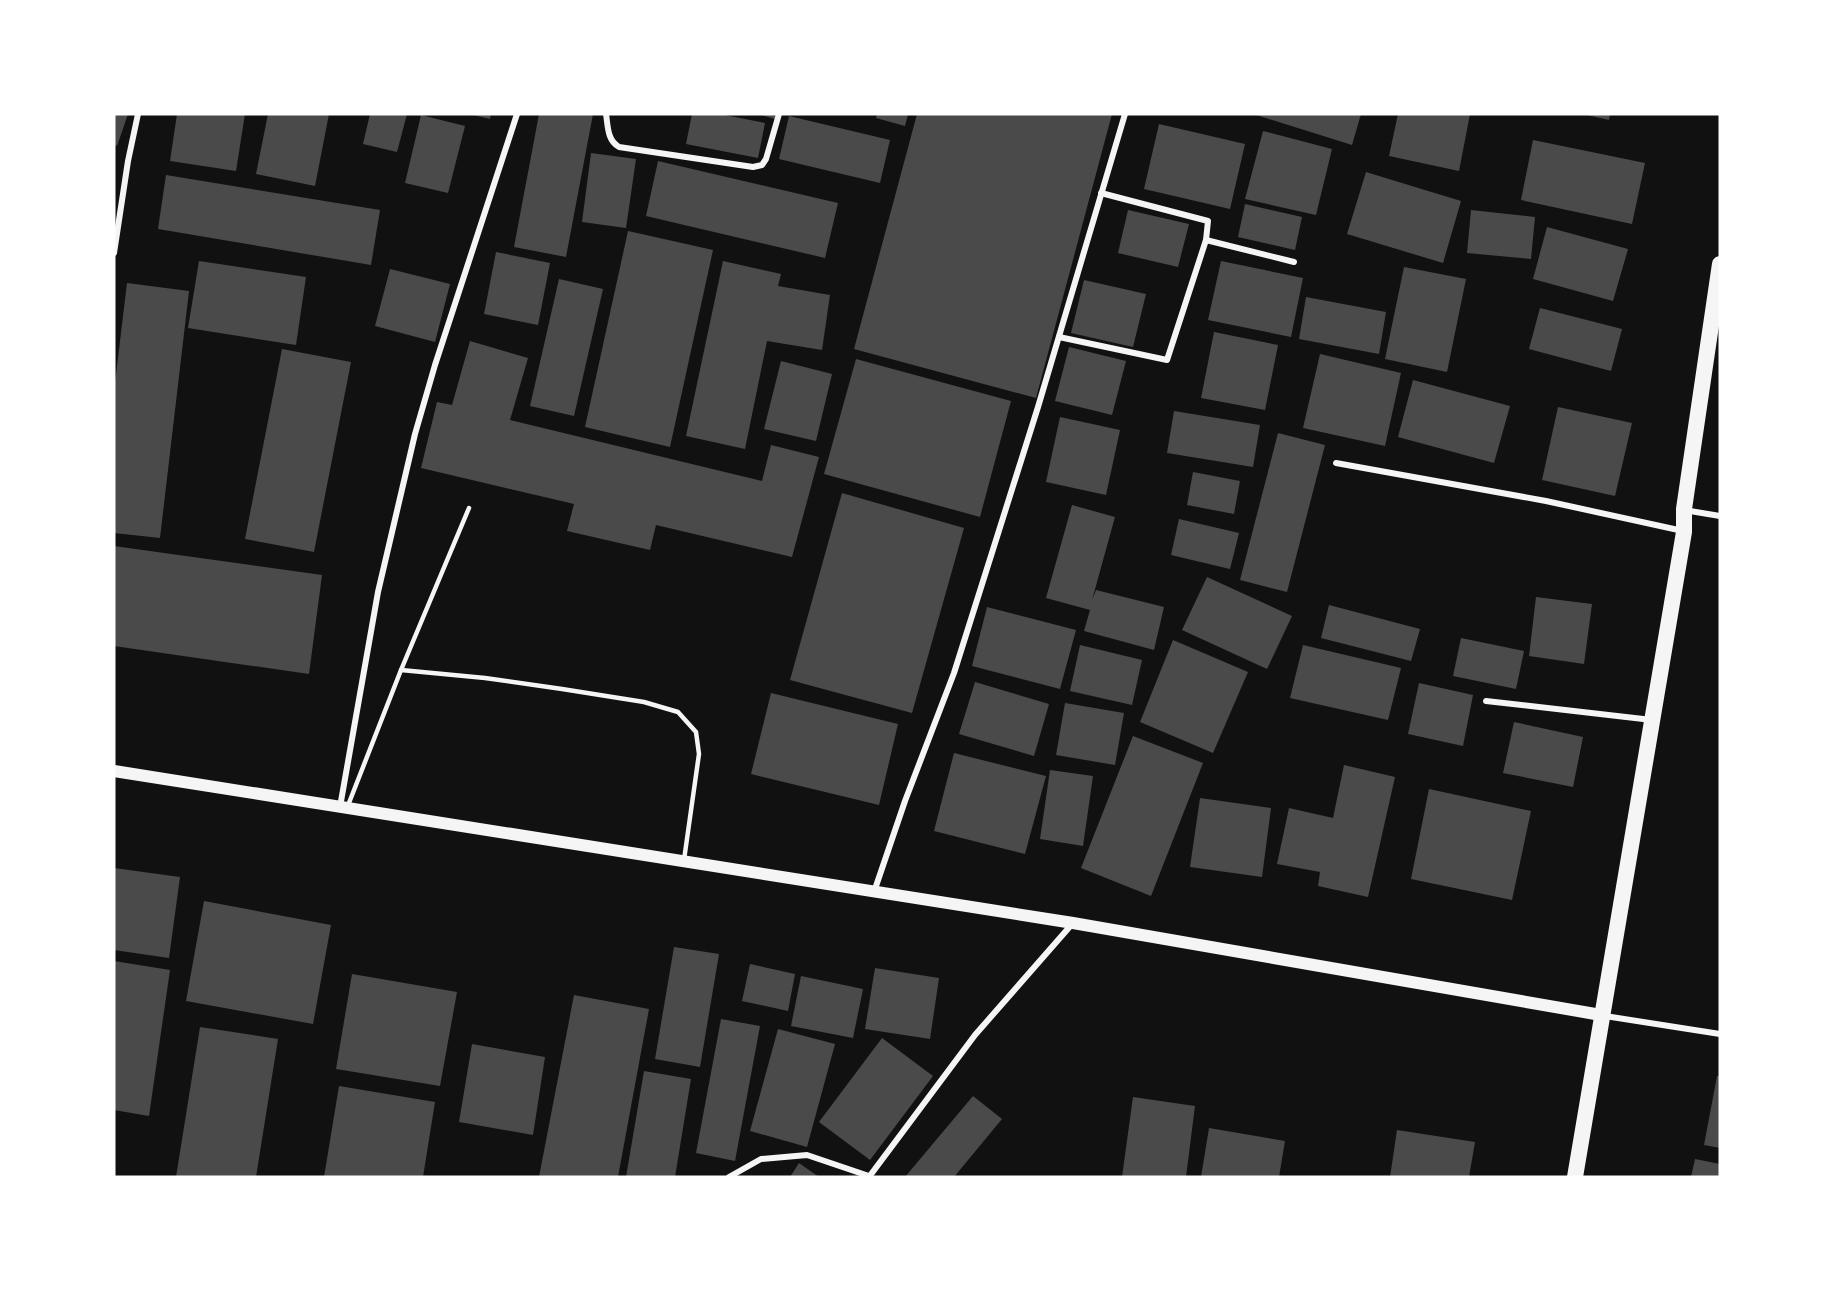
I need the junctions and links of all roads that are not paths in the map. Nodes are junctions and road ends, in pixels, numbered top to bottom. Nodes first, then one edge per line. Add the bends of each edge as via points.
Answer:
1 (138, 114) edge
2 (517, 114) edge
3 (606, 114) edge
4 (779, 114) edge
5 (1125, 114) edge
6 (1101, 193) junction
7 (1206, 240) junction
8 (114, 254) edge
9 (1294, 262) dead end
10 (1720, 264) edge
11 (1059, 337) junction
12 (1336, 463) dead end
13 (469, 508) dead end
14 (1684, 509) junction
15 (1720, 516) edge
16 (1683, 532) junction
17 (401, 670) junction
18 (1486, 701) dead end
19 (1653, 720) junction
20 (114, 771) edge
21 (344, 807) junction
22 (684, 860) junction
23 (874, 892) junction
24 (1073, 923) junction
25 (1601, 1016) junction
26 (1720, 1034) edge
27 (729, 1177) edge
28 (869, 1177) edge
29 (1575, 1177) edge

1 - 8 street
2 - 21 street via 415,434 378,592
3 - 4 street via 610,137 619,147 753,166 762,165 766,159
5 - 6 street
6 - 7 street via 1208,221
6 - 11 street
7 - 9 street
7 - 11 street via 1167,360
10 - 14 highway
11 - 23 street via 954,673
12 - 16 street via 1546,501
13 - 17 lane
14 - 15 street
14 - 16 highway
16 - 19 highway
17 - 21 lane
17 - 22 lane via 562,689 644,702 678,712 696,732 699,754
18 - 19 street
19 - 25 highway
20 - 21 main road
21 - 22 main road
22 - 23 main road
23 - 24 main road
24 - 25 main road
24 - 28 street via 975,1035
25 - 26 street
25 - 29 highway
27 - 28 street via 762,1159 807,1155

